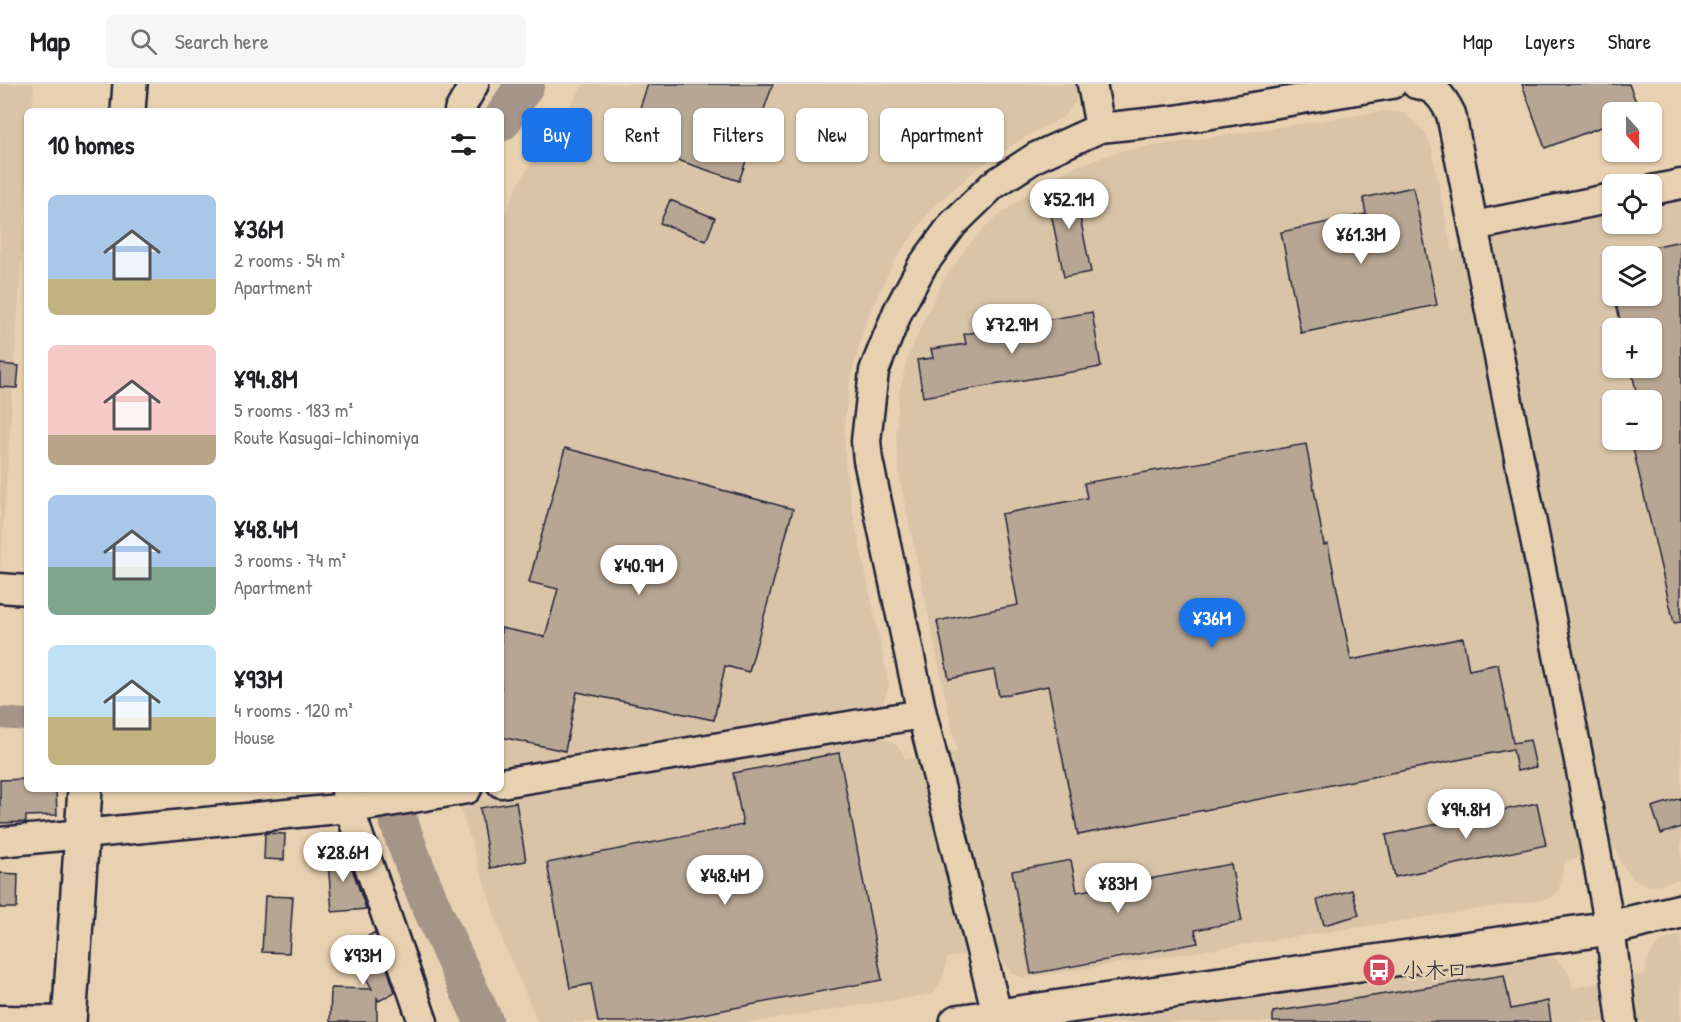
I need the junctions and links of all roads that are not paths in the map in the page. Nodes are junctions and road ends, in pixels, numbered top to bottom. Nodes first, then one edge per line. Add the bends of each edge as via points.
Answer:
1 (130, 84) edge
2 (474, 84) edge
3 (1092, 84) edge
4 (1392, 84) edge
5 (1416, 84) edge
6 (128, 108) edge
7 (461, 108) edge
8 (1100, 128) junction
9 (1681, 184) edge
10 (1662, 188) edge
11 (1602, 200) edge
12 (1474, 226) junction
13 (0, 588) edge
14 (24, 590) edge
15 (922, 714) junction
16 (504, 783) edge
17 (85, 792) edge
18 (445, 792) edge
19 (352, 801) edge
20 (82, 835) junction
21 (0, 842) edge
22 (1681, 911) edge
23 (1610, 928) junction
24 (998, 1019) edge
25 (0, 1020) edge
26 (69, 1021) edge
27 (423, 1022) edge
28 (957, 1022) edge
29 (1622, 1022) edge

1 - 6 main road
2 - 7 street
3 - 8 street
4 - 8 street via 1175,120
5 - 12 street via 1429,86 1443,96 1451,114
8 - 15 street via 1027,163 993,185 953,224 922,266 898,311 874,371 866,441 868,460
9 - 10 street
11 - 12 street
12 - 23 street
13 - 14 street
15 - 16 street
15 - 24 street
17 - 20 main road
18 - 19 street
19 - 20 street
19 - 27 street
20 - 21 street
20 - 26 main road
22 - 23 main road
23 - 24 main road
23 - 29 street
24 - 28 main road
25 - 26 street

